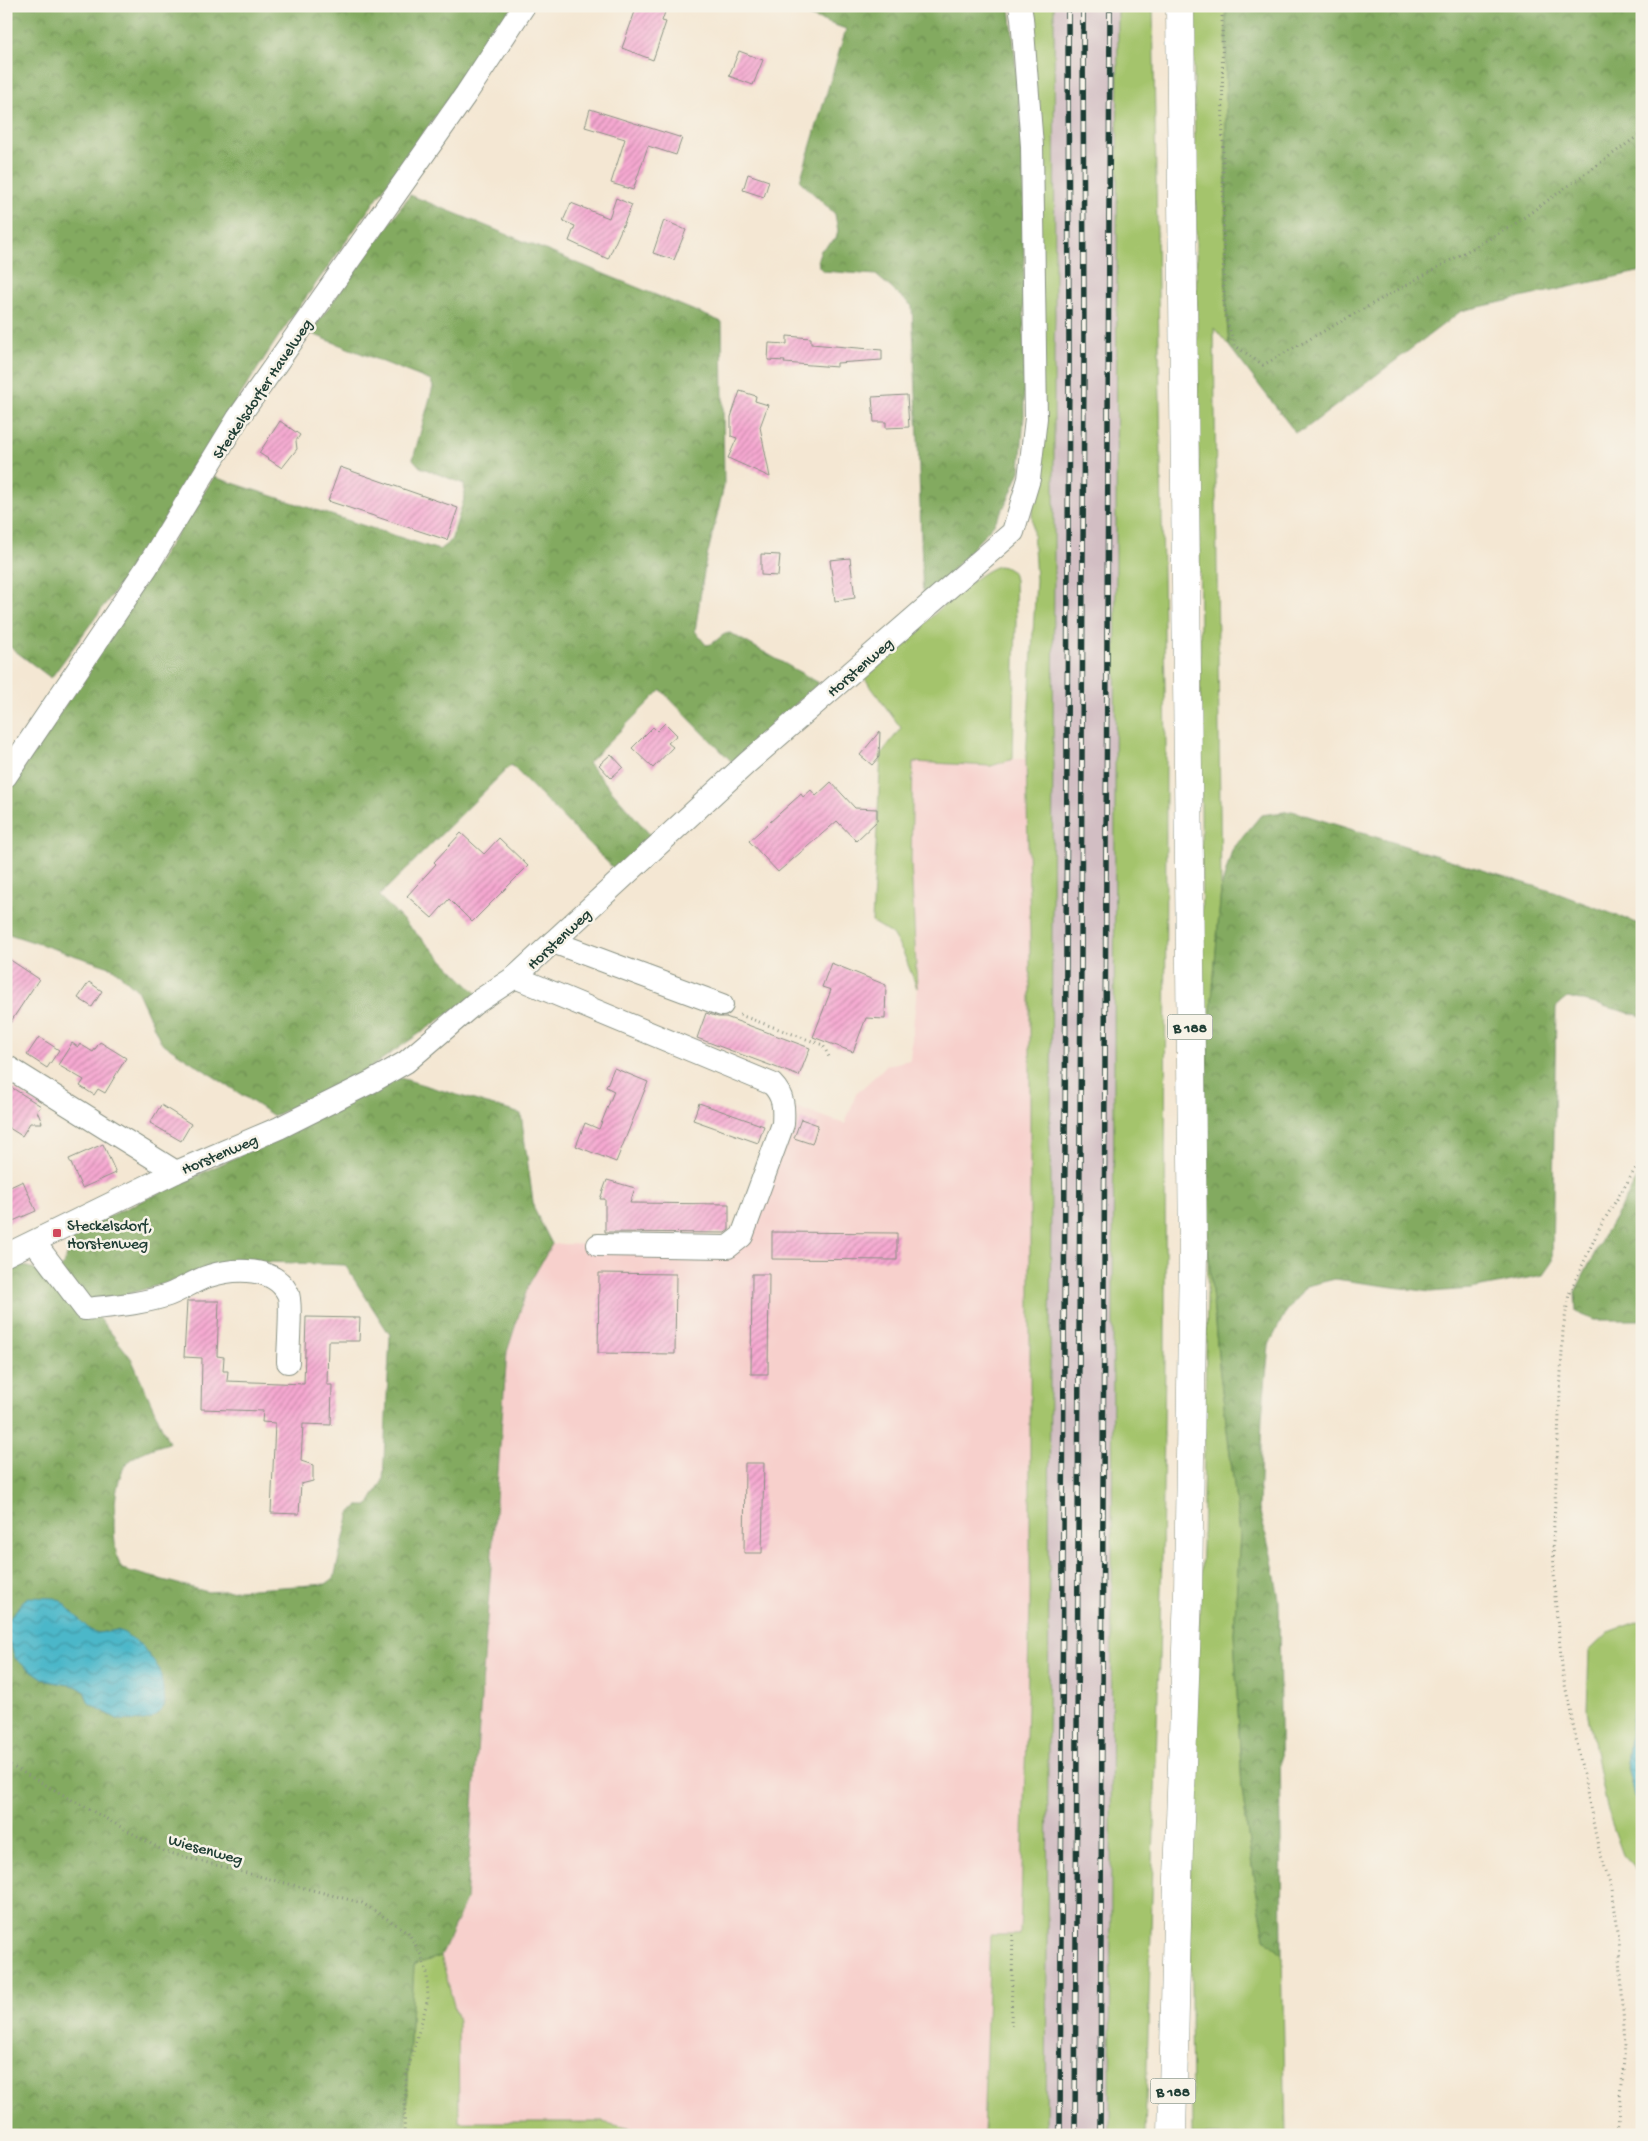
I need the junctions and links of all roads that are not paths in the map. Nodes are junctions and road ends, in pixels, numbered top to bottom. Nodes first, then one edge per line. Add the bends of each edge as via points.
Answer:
1 (524, 6) edge
2 (1020, 6) edge
3 (1180, 6) edge
4 (6, 776) edge
5 (553, 942) junction
6 (515, 977) junction
7 (722, 1005) road end
8 (6, 1066) edge
9 (176, 1172) junction
10 (34, 1242) junction
11 (598, 1245) dead end
12 (6, 1255) edge
13 (288, 1362) dead end
14 (1172, 2135) edge

1 - 4 street, Steckelsdorfer Havelweg via 466,94 238,418 147,567
2 - 5 street, Horstenweg via 1032,146 1036,418 1029,479 1013,532 747,763
3 - 14 main road, B 188 via 1193,1252 1188,1593
5 - 6 street, Horstenweg
5 - 7 street
6 - 9 street, Horstenweg via 474,1004 406,1062 373,1081 279,1128
6 - 11 street via 772,1084 782,1096 783,1124 742,1236 728,1247
8 - 9 street
9 - 10 street, Horstenweg
10 - 12 street, Horstenweg
10 - 13 street via 85,1308 127,1304 168,1295 209,1276 241,1270 265,1274 282,1285 289,1296

